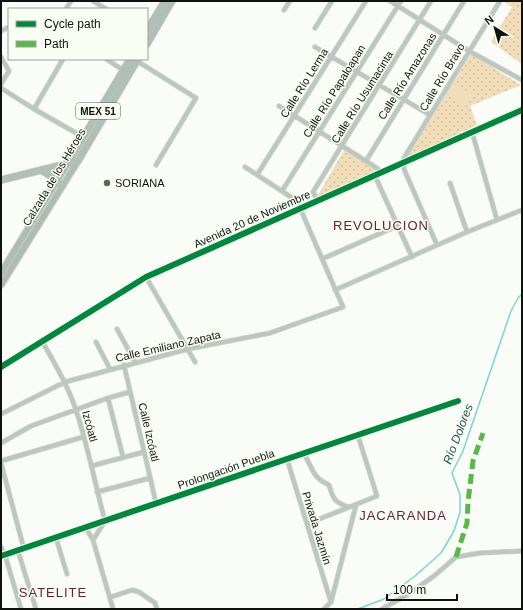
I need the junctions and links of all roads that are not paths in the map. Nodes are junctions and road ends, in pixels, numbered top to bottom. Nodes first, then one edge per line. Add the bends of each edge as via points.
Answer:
1 (165, 1) edge
2 (172, 1) edge
3 (290, 1) edge
4 (332, 1) edge
5 (366, 1) edge
6 (390, 1) edge
7 (401, 1) edge
8 (431, 1) edge
9 (464, 1) edge
10 (500, 1) edge
11 (96, 2) edge
12 (398, 6) junction
13 (105, 8) edge
14 (284, 10) dead end
15 (419, 19) junction
16 (148, 28) edge
17 (315, 28) dead end
18 (444, 35) junction
19 (148, 42) edge
20 (316, 47) dead end
21 (469, 51) junction
22 (332, 56) junction
23 (1, 57) edge
24 (63, 60) edge
25 (108, 60) edge
26 (135, 60) edge
27 (123, 70) junction
28 (357, 71) junction
29 (522, 80) edge
30 (1, 84) edge
31 (380, 84) junction
32 (1, 88) edge
33 (404, 99) junction
34 (279, 106) dead end
35 (34, 109) junction
36 (522, 110) edge
37 (430, 115) junction
38 (294, 116) junction
39 (319, 132) junction
40 (472, 132) junction
41 (83, 136) junction
42 (342, 145) junction
43 (78, 161) junction
44 (366, 161) junction
45 (68, 164) junction
46 (403, 164) junction
47 (156, 165) dead end
48 (245, 167) dead end
49 (41, 170) junction
50 (257, 175) junction
51 (377, 175) junction
52 (1, 180) edge
53 (450, 183) dead end
54 (60, 184) junction
55 (282, 191) junction
56 (318, 202) junction
57 (300, 209) junction
58 (522, 210) edge
59 (497, 220) junction
60 (397, 226) junction
61 (467, 232) junction
62 (437, 245) junction
63 (412, 257) junction
64 (322, 259) junction
65 (1, 274) edge
66 (146, 277) junction
67 (1, 285) edge
68 (335, 290) junction
69 (117, 329) dead end
70 (42, 341) junction
71 (96, 342) dead end
72 (188, 349) junction
73 (134, 362) junction
74 (195, 362) dead end
75 (124, 365) junction
76 (1, 366) edge
77 (110, 369) junction
78 (65, 382) junction
79 (130, 392) junction
80 (108, 398) junction
81 (458, 401) dead end
82 (76, 410) junction
83 (1, 414) edge
84 (356, 436) junction
85 (84, 437) junction
86 (1, 443) edge
87 (144, 452) junction
88 (303, 453) junction
89 (123, 457) junction
90 (287, 459) junction
91 (1, 462) edge
92 (91, 466) junction
93 (150, 478) junction
94 (97, 492) junction
95 (156, 503) junction
96 (356, 504) junction
97 (350, 507) junction
98 (105, 521) junction
99 (307, 524) junction
100 (86, 528) junction
101 (56, 538) junction
102 (93, 540) junction
103 (1, 547) edge
104 (24, 549) junction
105 (18, 551) junction
106 (522, 551) edge
107 (3, 556) edge
108 (67, 574) dead end
109 (110, 597) junction
110 (331, 602) junction
111 (21, 609) edge
112 (36, 609) edge
113 (114, 609) edge
114 (157, 609) edge
115 (324, 609) edge
116 (382, 609) edge

1 - 16 main road
2 - 19 main road
3 - 14 street
4 - 17 street
5 - 22 street, Calle Río Lerma
6 - 12 street
7 - 12 street, Calle Río Papaloapan
8 - 15 street, Calle Río Usumacinta
9 - 18 street, Calle Río Amazonas
10 - 21 street, Calle Río Bravo
11 - 13 street
12 - 15 street
12 - 28 street, Calle Río Papaloapan
15 - 18 street
15 - 31 street, Calle Río Usumacinta
18 - 21 street
18 - 33 street, Calle Río Amazonas
20 - 22 street
21 - 29 street
21 - 37 street, Calle Río Bravo
22 - 28 street
22 - 38 street, Calle Río Lerma
23 - 30 street via 9,71
24 - 35 street
25 - 27 street
26 - 27 main road, Calzada de los Héroes / MEX 51
26 - 43 main road, Calzada de los Héroes / MEX 51
26 - 47 street via 196,98
27 - 41 main road, Calzada de los Héroes / MEX 51
28 - 31 street
28 - 39 street, Calle Río Papaloapan
31 - 33 street
31 - 42 street, Calle Río Usumacinta
32 - 35 street
33 - 37 street
33 - 44 street, Calle Río Amazonas
34 - 38 street
35 - 41 street
36 - 40 street, Avenida 20 de Noviembre
37 - 46 street, Calle Río Bravo via 404,158
38 - 39 street
38 - 50 street, Calle Río Lerma
39 - 42 street
39 - 55 street, Calle Río Papaloapan
40 - 46 street, Avenida 20 de Noviembre
40 - 59 street
41 - 45 main road, Calzada de los Héroes / MEX 51
42 - 44 street
42 - 56 street, Calle Río Usumacinta via 313,192
43 - 45 main road
43 - 54 street, Calzada de los Héroes
44 - 51 street via 378,169
45 - 49 main road
45 - 54 street, Calzada de los Héroes
46 - 51 street, Avenida 20 de Noviembre
46 - 62 street
48 - 50 street
49 - 52 main road
49 - 54 main road
50 - 55 street
51 - 56 street, Avenida 20 de Noviembre
51 - 60 street
53 - 61 street
54 - 65 street, Calzada de los Héroes
54 - 67 street, Calzada de los Héroes
55 - 57 street via 297,201
56 - 57 street, Avenida 20 de Noviembre
57 - 64 street
57 - 66 street, Avenida 20 de Noviembre
58 - 59 street
59 - 61 street
60 - 63 street
60 - 64 street
61 - 62 street
62 - 63 street
63 - 68 street
64 - 68 street
66 - 70 street, Avenida 20 de Noviembre
66 - 72 street
68 - 72 street, Calle Emiliano Zapata via 343,306 270,333
69 - 73 street
70 - 76 street, Avenida 20 de Noviembre
70 - 78 street, Izcóatl
71 - 77 street
72 - 73 street, Calle Emiliano Zapata
72 - 74 street
73 - 75 street, Calle Emiliano Zapata
75 - 77 street, Calle Emiliano Zapata
75 - 79 street, Calle Izcóatl
77 - 78 street, Calle Emiliano Zapata
78 - 82 street, Izcóatl
78 - 83 street, Calle Emiliano Zapata
79 - 80 street
79 - 87 street, Calle Izcóatl
80 - 82 street
80 - 89 street
81 - 84 street, Prolongación Puebla
82 - 85 street, Izcóatl
82 - 86 street via 31,426
84 - 88 street, Prolongación Puebla
84 - 96 street via 378,496
85 - 91 street
85 - 92 street, Izcóatl
87 - 89 street
87 - 93 street, Calle Izcóatl
88 - 90 street, Prolongación Puebla
88 - 97 street via 319,480 329,485 333,498 341,505
89 - 92 street
90 - 95 street, Prolongación Puebla
90 - 99 street, Privada Jazmín
91 - 104 street
92 - 94 street, Izcóatl
93 - 94 street
93 - 95 street, Calle Izcóatl
94 - 98 street, Izcóatl
95 - 98 street, Prolongación Puebla
96 - 97 street
96 - 110 street
97 - 99 street
98 - 100 street, Prolongación Puebla
98 - 102 street
99 - 110 street, Privada Jazmín
100 - 101 street, Prolongación Puebla
100 - 102 street
101 - 104 street, Prolongación Puebla
101 - 108 street
102 - 109 street
103 - 107 street
104 - 105 street, Prolongación Puebla
105 - 107 street, Prolongación Puebla
105 - 112 street
106 - 116 street via 456,557 416,589
107 - 111 street
109 - 113 street
109 - 114 street via 132,590 156,603
110 - 115 street

